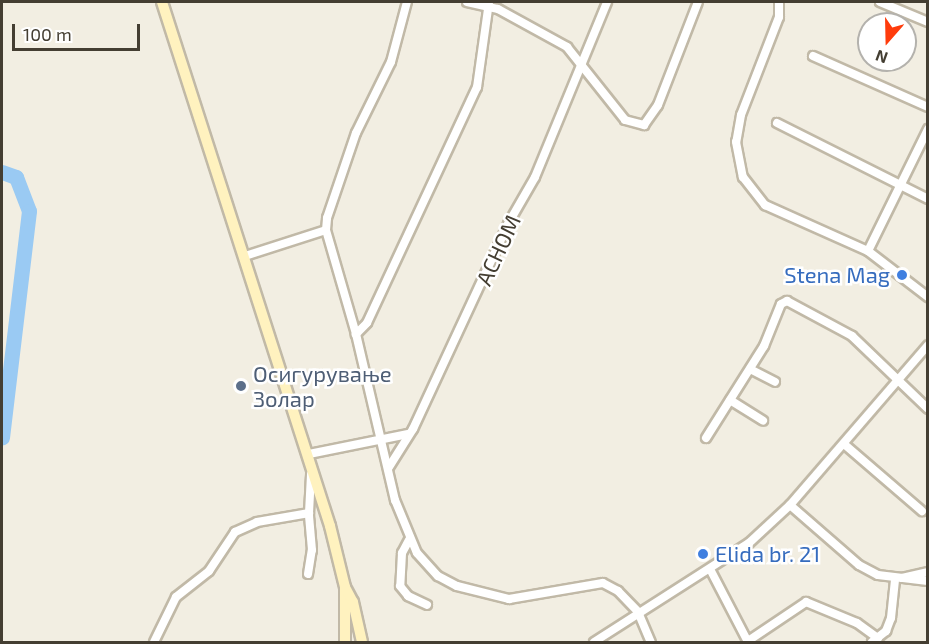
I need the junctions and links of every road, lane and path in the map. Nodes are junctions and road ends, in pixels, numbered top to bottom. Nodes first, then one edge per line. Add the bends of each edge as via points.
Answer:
1 (162, 2) edge
2 (407, 2) edge
3 (467, 2) edge
4 (607, 2) edge
5 (698, 2) edge
6 (779, 2) edge
7 (880, 2) edge
8 (489, 4) edge
9 (927, 22) edge
10 (813, 56) dead end
11 (584, 63) junction
12 (927, 107) edge
13 (777, 123) dead end
14 (927, 129) edge
15 (902, 183) junction
16 (927, 199) edge
17 (326, 230) junction
18 (868, 251) junction
19 (244, 256) junction
20 (927, 297) edge
21 (356, 334) junction
22 (927, 345) edge
23 (750, 369) junction
24 (897, 381) junction
25 (775, 382) dead end
26 (730, 400) junction
27 (927, 409) edge
28 (763, 421) dead end
29 (408, 434) junction
30 (706, 438) dead end
31 (383, 440) junction
32 (844, 444) junction
33 (310, 460) junction
34 (389, 468) junction
35 (790, 505) junction
36 (922, 511) dead end
37 (309, 513) junction
38 (409, 540) junction
39 (710, 569) junction
40 (927, 572) edge
41 (308, 574) dead end
42 (895, 579) junction
43 (927, 581) edge
44 (345, 587) junction
45 (427, 605) dead end
46 (638, 612) junction
47 (875, 640) edge
48 (154, 642) edge
49 (345, 642) edge
50 (362, 642) edge
51 (594, 642) edge
52 (651, 642) edge
53 (748, 642) edge

1 - 19 main road
2 - 17 street via 402,30 330,203
3 - 8 street
4 - 11 street, АСНОМ
5 - 11 street via 658,105 644,124 625,120
6 - 18 street via 778,17 741,115 736,142 743,177 765,205
7 - 9 street
8 - 11 street via 550,36
8 - 21 street via 477,87 367,323
10 - 12 street
11 - 29 street, АСНОМ via 536,177 508,224
13 - 15 street
14 - 15 street
15 - 16 street
15 - 18 street
17 - 19 street
17 - 21 street
18 - 20 street
19 - 33 main road
21 - 31 street
22 - 24 street
23 - 24 street via 787,301 852,336
23 - 25 street
23 - 26 street
24 - 27 street
24 - 32 street
26 - 28 street
26 - 30 street
29 - 31 street
29 - 34 street, АСНОМ
31 - 33 street
31 - 34 street
32 - 35 street
32 - 36 street
33 - 37 street
33 - 44 main road
34 - 38 street
35 - 39 street via 749,543
35 - 42 street via 848,558 878,575
37 - 41 street via 312,550
37 - 48 street via 257,522 235,532 209,571 176,597
38 - 45 street via 402,553 399,586 408,596
38 - 46 street via 438,576 471,592 509,599 603,584 618,591
39 - 46 street
39 - 53 street
40 - 42 street
42 - 43 street
42 - 47 street via 891,618
44 - 49 main road
44 - 50 main road via 353,602
46 - 51 street
46 - 52 street
47 - 53 street via 857,622 806,602

